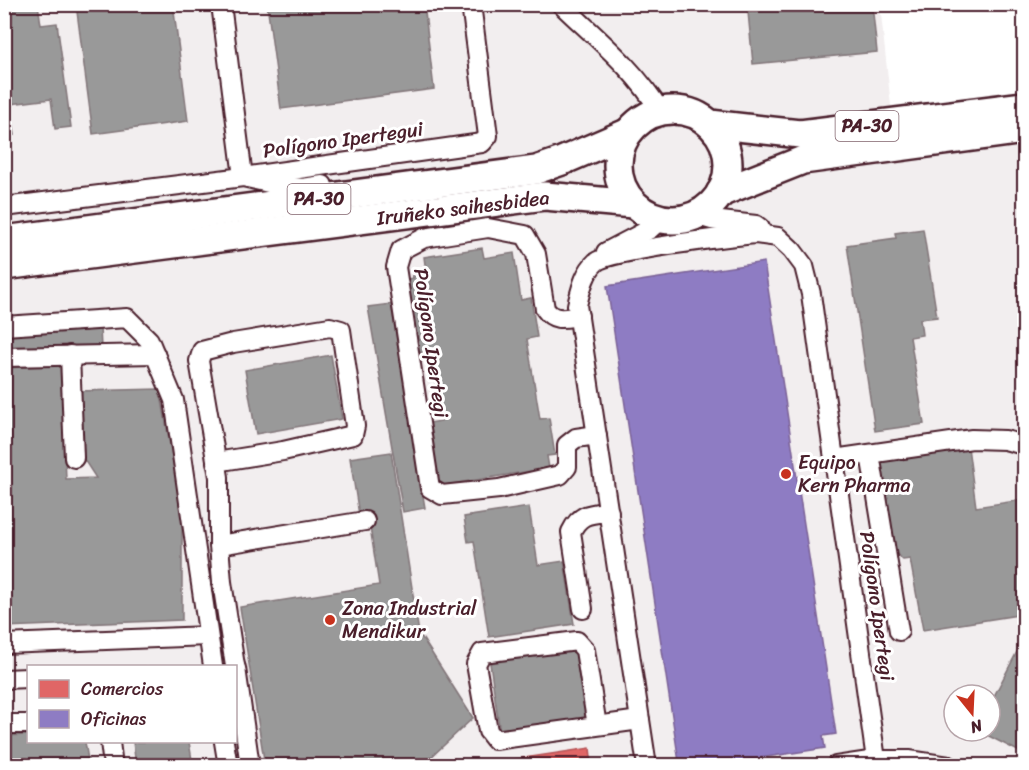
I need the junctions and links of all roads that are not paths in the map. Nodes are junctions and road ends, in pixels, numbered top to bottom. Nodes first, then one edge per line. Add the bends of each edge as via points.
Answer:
1 (220, 4) edge
2 (471, 4) edge
3 (561, 4) edge
4 (1024, 106) edge
5 (660, 111) junction
6 (710, 124) junction
7 (1024, 130) edge
8 (627, 133) junction
9 (243, 177) junction
10 (430, 185) junction
11 (720, 193) junction
12 (633, 204) junction
13 (4, 207) edge
14 (695, 215) junction
15 (661, 219) junction
16 (778, 237) junction
17 (5, 260) edge
18 (596, 262) junction
19 (579, 316) junction
20 (4, 326) edge
21 (155, 354) junction
22 (70, 355) junction
23 (4, 357) edge
24 (597, 435) junction
25 (1024, 445) edge
26 (870, 454) junction
27 (74, 458) dead end
28 (834, 459) junction
29 (216, 462) junction
30 (609, 512) junction
31 (365, 521) dead end
32 (219, 545) junction
33 (583, 609) dead end
34 (898, 631) dead end
35 (208, 636) junction
36 (4, 644) edge
37 (213, 665) edge
38 (235, 665) edge
39 (27, 678) edge
40 (4, 679) edge
41 (237, 680) edge
42 (640, 720) junction
43 (4, 724) edge
44 (27, 724) edge
45 (597, 726) junction
46 (110, 743) edge
47 (224, 743) edge
48 (876, 759) junction
49 (113, 765) edge
50 (228, 765) edge
51 (250, 765) edge
52 (647, 765) edge
53 (836, 765) edge
54 (949, 765) edge

1 - 9 street, Polígono Ipertegui
2 - 9 street, Polígono Ipertegui via 488,136 482,143
3 - 5 street via 627,67
4 - 6 highway, PA-30 via 800,134
5 - 6 highway, PA-30 via 678,109
5 - 8 highway, PA-30 via 647,115
6 - 11 highway via 722,138 728,156 727,175
7 - 11 highway, PA-30 via 802,160
8 - 10 highway, Iruñeko saihesbidea / PA-30 via 536,170
8 - 12 highway via 619,151 617,170 622,188
9 - 10 street, Iruñeko saihesbidea via 303,188 362,180
9 - 13 street, Iruñeko saihesbidea
10 - 17 highway, Iruñeko saihesbidea / PA-30
11 - 14 highway, PA-30
12 - 15 highway, PA-30
12 - 17 highway, Iruñeko saihesbidea / PA-30 via 545,196
14 - 15 highway
14 - 16 street, Polígono Ipertegi via 756,225
15 - 18 street
16 - 18 street via 736,236 619,254
16 - 28 street, Polígono Ipertegi via 804,266
18 - 19 street via 583,281
19 - 24 street
19 - 24 street, Polígono Ipertegi via 557,319 545,309 536,254 525,235 488,228 424,238 401,250 396,267 430,488 442,495 499,489 560,475 567,467 567,445 576,438
20 - 21 street via 127,318 149,340
21 - 22 street
21 - 35 street via 174,400
22 - 23 street
22 - 27 street
24 - 30 street
25 - 26 street via 972,439
26 - 28 street
26 - 34 street, Polígono Ipertegi
28 - 48 street, Polígono Ipertegi
29 - 29 street via 199,361 202,351 330,327 341,330 355,426 353,435
29 - 32 street
30 - 33 street via 585,515 571,532
30 - 42 street
31 - 32 street
32 - 38 street
35 - 36 street
35 - 37 street
39 - 40 street
41 - 51 street
42 - 45 street
42 - 52 street
43 - 44 street
45 - 45 street via 495,740 488,731 476,664 482,654 577,641 585,650
46 - 49 street
47 - 50 street
48 - 53 street
48 - 54 street

